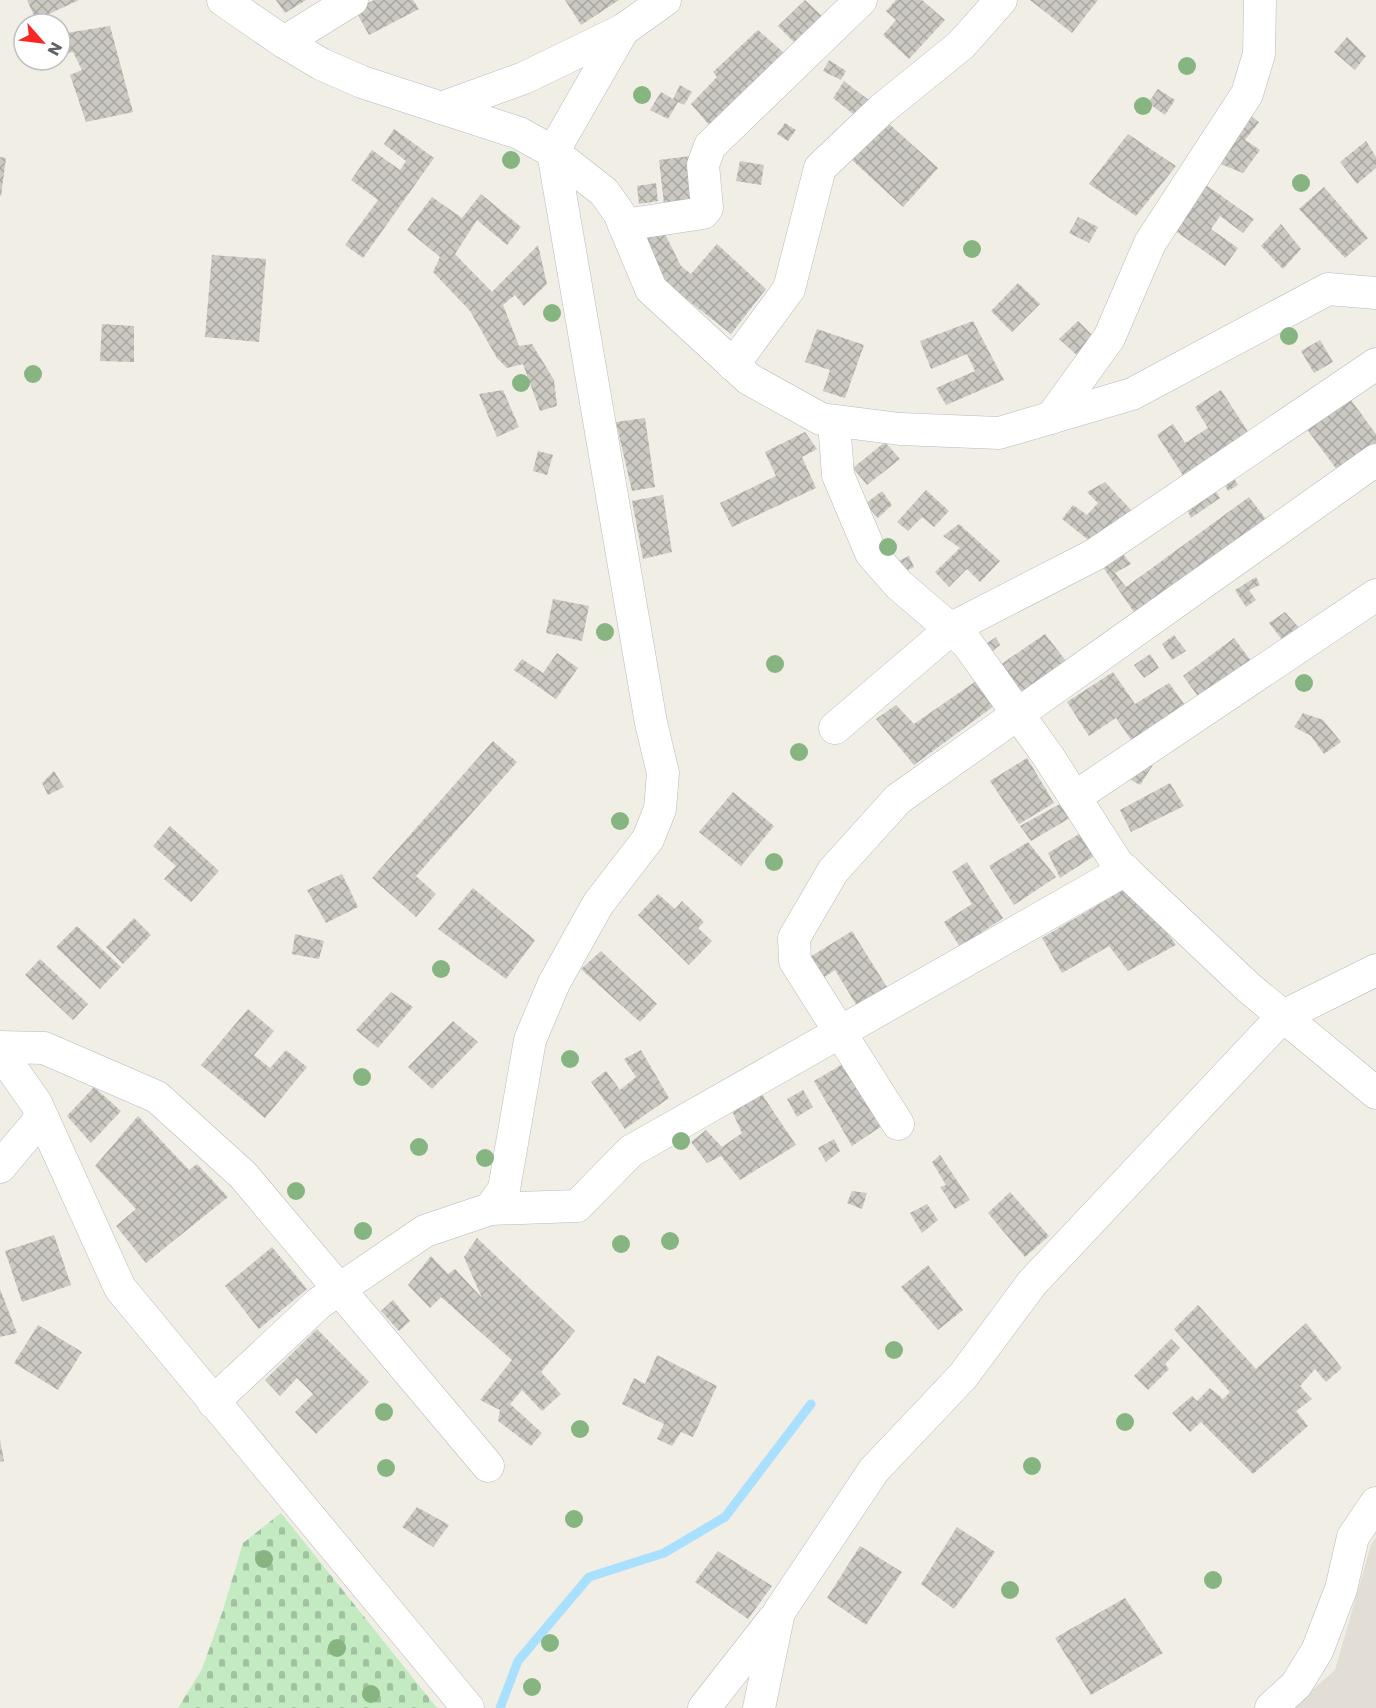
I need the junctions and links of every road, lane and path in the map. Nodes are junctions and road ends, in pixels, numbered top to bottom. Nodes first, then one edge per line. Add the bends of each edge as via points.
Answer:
1 (223, 0) edge
2 (352, 0) edge
3 (665, 0) edge
4 (861, 0) edge
5 (1001, 0) edge
6 (1260, 0) edge
7 (623, 30) junction
8 (284, 42) junction
9 (441, 108) junction
10 (554, 152) junction
11 (624, 225) junction
12 (1376, 293) edge
13 (1376, 364) edge
14 (733, 365) junction
15 (1051, 418) junction
16 (834, 422) junction
17 (1376, 460) edge
18 (1376, 595) edge
19 (952, 628) junction
20 (1018, 713) junction
21 (835, 728) dead end
22 (1075, 797) junction
23 (1125, 870) junction
24 (1376, 970) edge
25 (1283, 1016) junction
26 (839, 1032) junction
27 (0, 1047) edge
28 (0, 1052) edge
29 (1376, 1093) edge
30 (42, 1117) junction
31 (898, 1124) dead end
32 (0, 1167) edge
33 (490, 1209) junction
34 (339, 1289) junction
35 (213, 1402) junction
36 (488, 1466) dead end
37 (1376, 1503) edge
38 (779, 1612) junction
39 (468, 1708) edge
40 (704, 1708) edge
41 (759, 1708) edge
42 (1271, 1708) edge

1 - 8 street
2 - 8 street
3 - 7 street
4 - 11 street via 710,146 703,165 707,208 703,213
5 - 14 street via 961,45 882,109 820,168 789,290
6 - 15 street via 1259,54 1247,94 1150,243 1109,338
7 - 9 street via 524,78
7 - 10 street
8 - 9 street via 362,82
9 - 10 street via 519,133
10 - 11 street via 604,192
10 - 33 street via 649,711 663,772 660,809 648,838 598,904 554,983 530,1040 504,1190
11 - 14 street via 651,289
12 - 15 street via 1328,289 1132,394
13 - 19 street via 1094,555
14 - 16 street via 749,379 821,419
15 - 16 street via 999,433
16 - 19 street via 838,475 871,553 899,585
17 - 20 street
18 - 22 street
19 - 20 street
19 - 21 street
20 - 22 street
20 - 26 street via 898,799 833,871 794,938 795,960
22 - 23 street
23 - 25 street
23 - 26 street
24 - 25 street
25 - 29 street
25 - 38 street via 1032,1283 963,1376 874,1470
26 - 31 street
26 - 33 street via 631,1151 577,1206
27 - 34 street via 44,1048 157,1097 243,1175
28 - 30 street
30 - 32 street
30 - 35 street via 120,1288
33 - 34 street via 425,1231
34 - 35 street
34 - 36 street
35 - 39 street
37 - 42 street via 1353,1537 1341,1589 1317,1651 1296,1685
38 - 40 street
38 - 41 street

